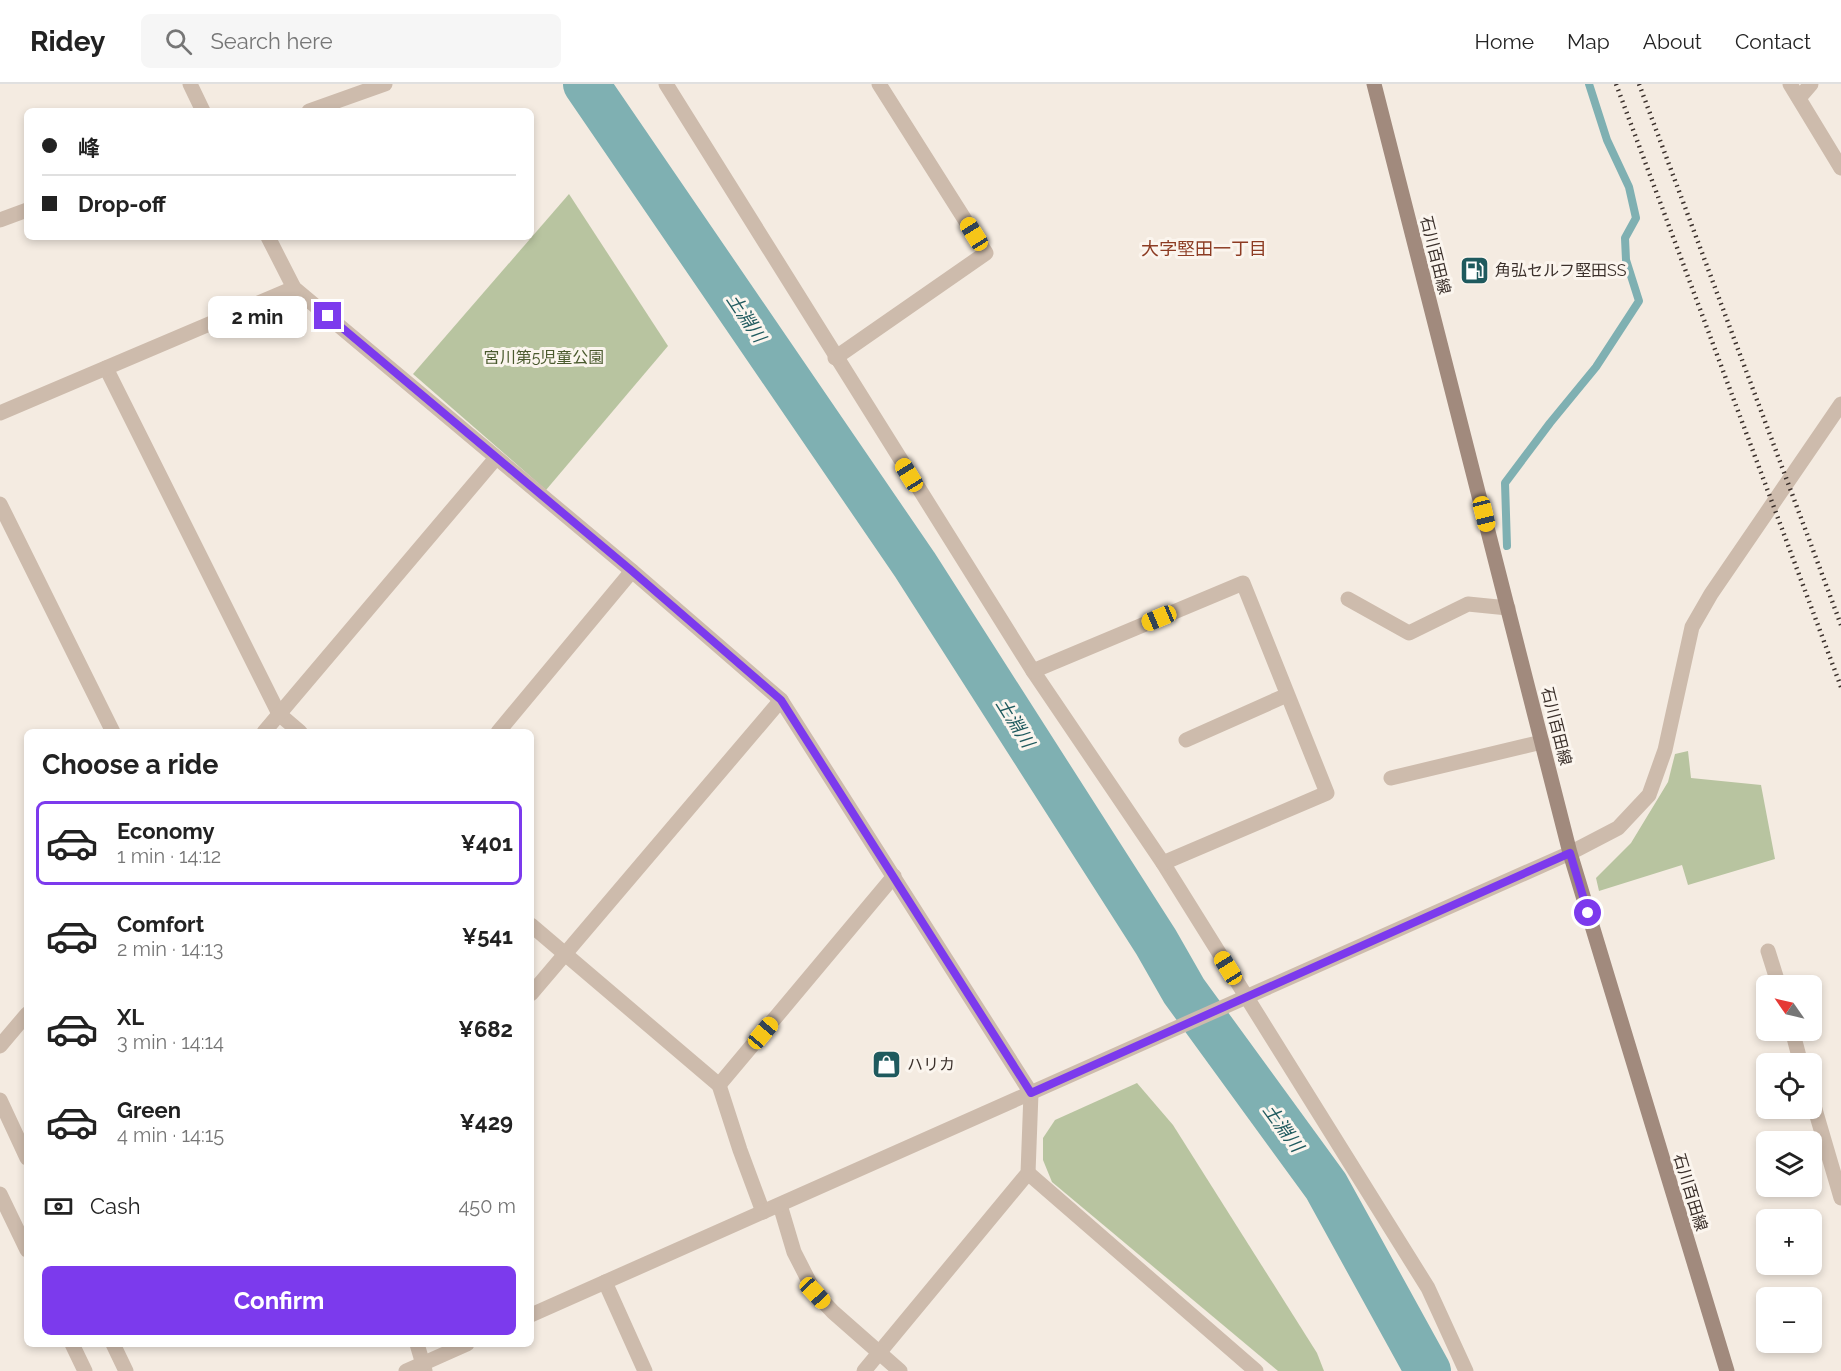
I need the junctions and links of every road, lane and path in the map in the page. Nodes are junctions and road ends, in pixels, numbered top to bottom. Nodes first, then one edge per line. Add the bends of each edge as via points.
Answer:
1 (190, 84) edge
2 (385, 84) edge
3 (666, 84) edge
4 (879, 84) edge
5 (1374, 84) edge
6 (1790, 84) edge
7 (1811, 84) edge
8 (1799, 98) junction
9 (202, 108) edge
10 (317, 108) edge
11 (1841, 168) edge
12 (24, 211) edge
13 (0, 220) edge
14 (270, 240) edge
15 (294, 288) junction
16 (835, 357) junction
17 (106, 368) junction
18 (1841, 405) edge
19 (0, 413) edge
20 (496, 458) junction
21 (0, 504) edge
22 (632, 571) junction
23 (1348, 598) dead end
24 (1508, 608) junction
25 (1033, 671) junction
26 (1287, 695) junction
27 (781, 700) junction
28 (279, 714) junction
29 (112, 729) edge
30 (266, 729) edge
31 (296, 729) edge
32 (500, 729) edge
33 (1186, 740) dead end
34 (1542, 742) junction
35 (1391, 778) dead end
36 (1570, 853) junction
37 (1163, 863) junction
38 (894, 876) junction
39 (534, 927) edge
40 (1768, 951) dead end
41 (565, 953) junction
42 (1776, 975) edge
43 (534, 990) edge
44 (1242, 999) junction
45 (24, 1018) edge
46 (0, 1046) edge
47 (719, 1085) junction
48 (1031, 1093) junction
49 (0, 1100) edge
50 (1818, 1119) edge
51 (24, 1152) edge
52 (1028, 1173) junction
53 (0, 1194) edge
54 (1841, 1198) edge
55 (780, 1205) junction
56 (763, 1212) junction
57 (24, 1244) edge
58 (605, 1282) junction
59 (534, 1315) edge
60 (73, 1347) edge
61 (114, 1347) edge
62 (418, 1347) edge
63 (461, 1347) edge
64 (879, 1353) junction
65 (424, 1367) edge
66 (85, 1371) edge
67 (126, 1371) edge
68 (406, 1371) edge
69 (645, 1371) edge
70 (864, 1371) edge
71 (900, 1371) edge
72 (1256, 1371) edge
73 (1466, 1371) edge
74 (1728, 1371) edge

1 - 9 street
2 - 10 street
3 - 16 street
4 - 16 street via 986,253
5 - 24 main road, 石川百田線
6 - 8 street
7 - 8 street
8 - 11 street
12 - 13 street
14 - 15 street
15 - 17 street
15 - 20 street
16 - 25 street
17 - 19 street
17 - 28 street
18 - 36 street via 1692,627 1665,750 1649,795 1618,828
20 - 22 street
20 - 28 street
21 - 29 street
22 - 27 street
22 - 32 street
23 - 24 street via 1409,633 1468,604
24 - 34 main road, 石川百田線
25 - 26 street via 1243,583
25 - 37 street
26 - 33 street
26 - 37 street via 1326,793
27 - 38 street
27 - 41 street
28 - 30 street
28 - 31 street
34 - 35 street
34 - 36 main road, 石川百田線
36 - 44 street
36 - 74 main road, 石川百田線
37 - 44 street
38 - 47 street
38 - 48 street
39 - 41 street
40 - 42 street
41 - 43 street
41 - 47 street
44 - 48 street
44 - 73 street via 1428,1288
45 - 46 street
47 - 56 street
48 - 52 street
48 - 55 street
49 - 51 street
50 - 54 street
52 - 64 street
52 - 72 street
53 - 57 street
55 - 56 street
55 - 64 street via 794,1252 815,1293
56 - 58 street
58 - 59 street
58 - 69 street
60 - 66 street
61 - 67 street
62 - 65 street
63 - 65 street
64 - 70 street
64 - 71 street
65 - 68 street

